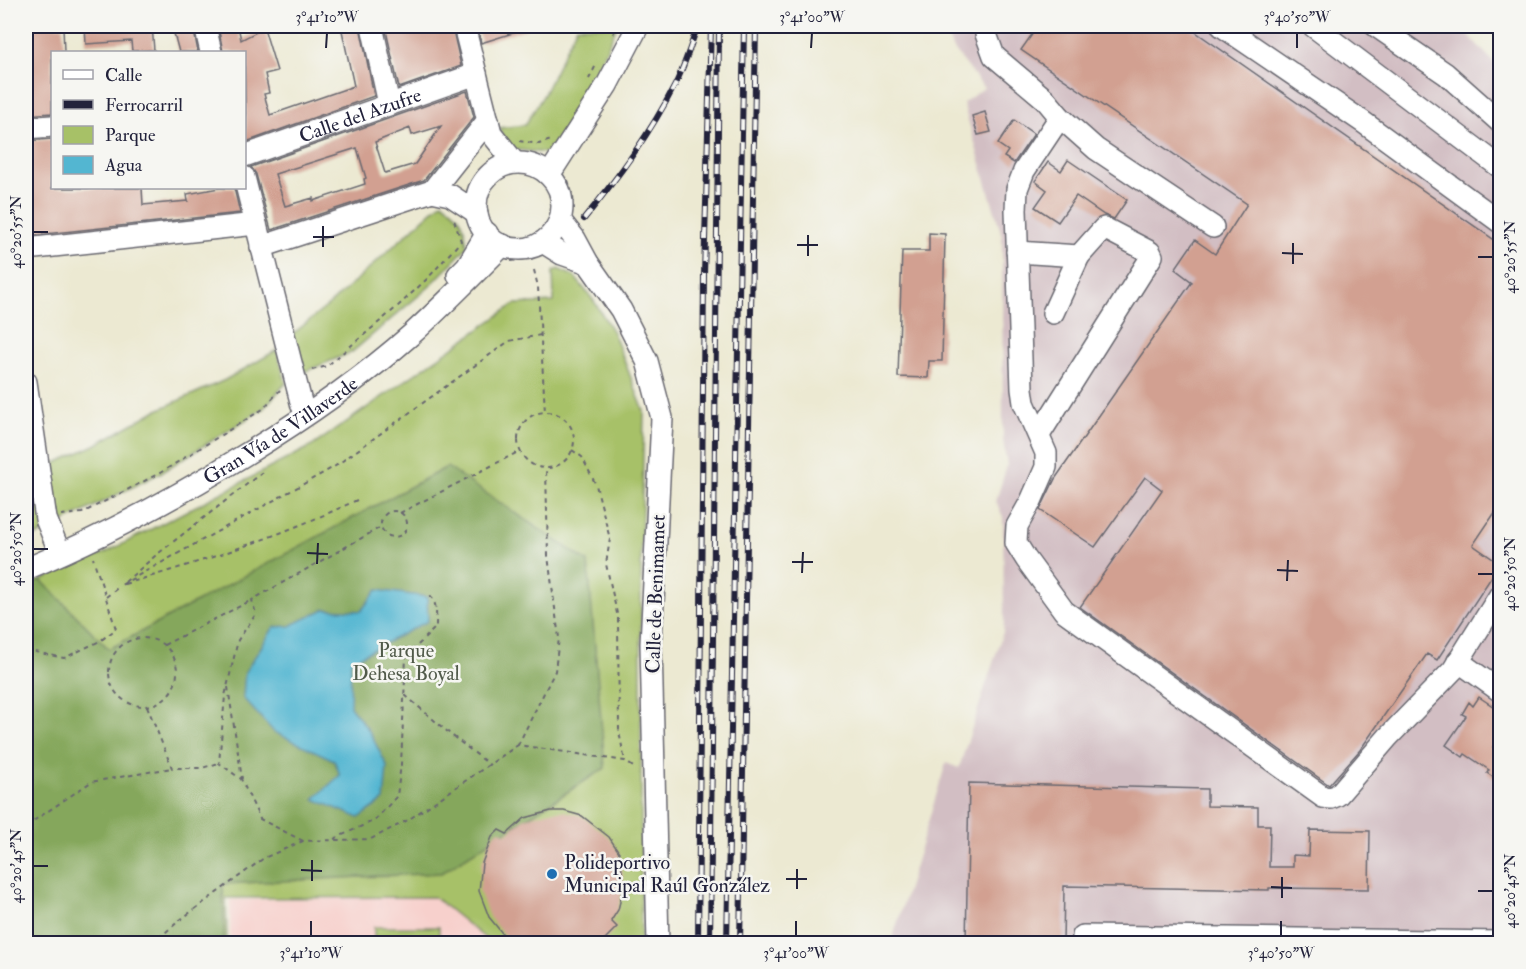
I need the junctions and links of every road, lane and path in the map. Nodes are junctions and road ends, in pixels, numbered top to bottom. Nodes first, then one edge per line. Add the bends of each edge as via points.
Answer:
1 (204, 26) edge
2 (372, 26) edge
3 (464, 26) edge
4 (617, 26) edge
5 (632, 26) edge
6 (638, 26) edge
7 (989, 26) edge
8 (1222, 26) edge
9 (1313, 26) edge
10 (1376, 26) edge
11 (612, 36) dead end
12 (211, 51) edge
13 (597, 64) dead end
14 (476, 74) junction
15 (586, 83) dead end
16 (389, 104) junction
17 (1060, 117) junction
18 (1500, 122) edge
19 (51, 126) edge
20 (26, 128) edge
21 (491, 130) junction
22 (556, 131) dead end
23 (246, 155) edge
24 (515, 163) junction
25 (1500, 167) edge
26 (552, 172) junction
27 (246, 185) edge
28 (432, 191) junction
29 (477, 213) junction
30 (453, 216) dead end
31 (566, 219) junction
32 (1500, 222) edge
33 (256, 224) junction
34 (1213, 227) dead end
35 (495, 239) junction
36 (543, 242) junction
37 (261, 247) junction
38 (26, 249) edge
39 (1017, 252) junction
40 (1079, 256) junction
41 (588, 264) junction
42 (534, 270) dead end
43 (1053, 313) dead end
44 (541, 335) junction
45 (304, 372) dead end
46 (26, 382) edge
47 (286, 383) dead end
48 (302, 406) junction
49 (545, 412) junction
50 (1039, 435) junction
51 (572, 450) junction
52 (520, 451) junction
53 (546, 468) junction
54 (265, 470) dead end
55 (357, 500) dead end
56 (400, 513) junction
57 (55, 515) dead end
58 (381, 527) junction
59 (57, 546) junction
60 (92, 556) dead end
61 (26, 558) edge
62 (26, 569) edge
63 (121, 585) junction
64 (429, 594) dead end
65 (1500, 595) edge
66 (106, 597) junction
67 (252, 600) junction
68 (164, 645) junction
69 (26, 650) edge
70 (1458, 661) junction
71 (228, 685) junction
72 (1500, 691) edge
73 (405, 695) junction
74 (147, 705) junction
75 (518, 745) junction
76 (625, 761) junction
77 (219, 763) junction
78 (490, 765) junction
79 (172, 768) junction
80 (636, 769) dead end
81 (242, 782) junction
82 (26, 826) edge
83 (332, 840) junction
84 (303, 841) junction
85 (1500, 942) edge
86 (152, 944) edge
87 (658, 944) edge
88 (1083, 944) edge

1 - 12 street
2 - 16 street
3 - 14 street
4 - 11 path
5 - 26 street via 561,145
6 - 26 street via 607,85
7 - 17 street via 986,34 994,56 1045,99
8 - 32 street
9 - 25 street
10 - 18 street via 1446,74
13 - 15 path
14 - 16 street, Calle del Azufre
14 - 21 street
16 - 23 street, Calle del Azufre
17 - 34 street via 1096,149
17 - 39 street via 1024,171 1017,189
19 - 20 street
21 - 22 path via 539,144 550,141
21 - 24 street
21 - 28 street
24 - 26 street
24 - 29 street via 501,167 486,180 477,199
26 - 31 street
26 - 31 path via 574,202
27 - 33 street
28 - 29 street via 450,195
28 - 37 street
29 - 35 street via 480,224
30 - 45 path via 461,241 446,259 327,366
31 - 36 street
31 - 41 street, Calle de Benimamet
33 - 37 street
33 - 38 street
35 - 36 street via 516,249
35 - 48 street, Gran Vía de Villaverde via 406,326
35 - 62 street, Gran Vía de Villaverde via 411,334 343,390 188,490
36 - 41 street
37 - 48 street
39 - 40 street
39 - 50 street via 1022,389
40 - 43 street
40 - 50 street via 1104,228 1152,256
41 - 87 street, Calle de Benimamet via 621,310 646,361 662,418 651,644
42 - 44 path
44 - 49 path
44 - 63 path via 509,341 334,467
46 - 59 street via 46,519
47 - 57 path via 263,409 160,473 82,513
48 - 59 street, Gran Vía de Villaverde via 184,481 91,532
49 - 51 path via 563,417 569,424 574,441
49 - 52 path via 522,424
50 - 70 street via 1046,467 1017,526 1016,543 1064,610 1323,797 1338,795
51 - 53 path via 562,463
51 - 76 path via 582,457 596,485 610,539 606,564 618,618 619,732
52 - 53 path via 531,463
52 - 56 path
53 - 75 path via 548,556 559,638 555,671
54 - 63 path
55 - 63 path via 300,526 198,563
56 - 58 path via 385,515
56 - 58 path via 407,524 401,535 389,536
58 - 67 path
59 - 61 street, Gran Vía de Villaverde
60 - 66 path
63 - 66 path
64 - 73 path via 436,610 436,627 406,657
65 - 70 street
66 - 69 path via 116,629 100,641 64,658
67 - 68 path
67 - 71 path via 256,614 238,640
68 - 74 path via 176,664 174,686 158,702
68 - 74 path via 154,640 132,639 114,653 110,663 111,685 117,694 136,705
70 - 72 street
71 - 77 path
71 - 81 path
73 - 78 path
73 - 83 path via 397,796 375,820
74 - 79 path
75 - 76 path
75 - 78 path
76 - 80 path
77 - 79 path via 202,768
77 - 81 path
78 - 83 path via 408,820 371,839
79 - 82 path via 91,782
81 - 84 path via 260,819
83 - 84 path
84 - 86 path via 264,858
85 - 88 street via 1083,936

